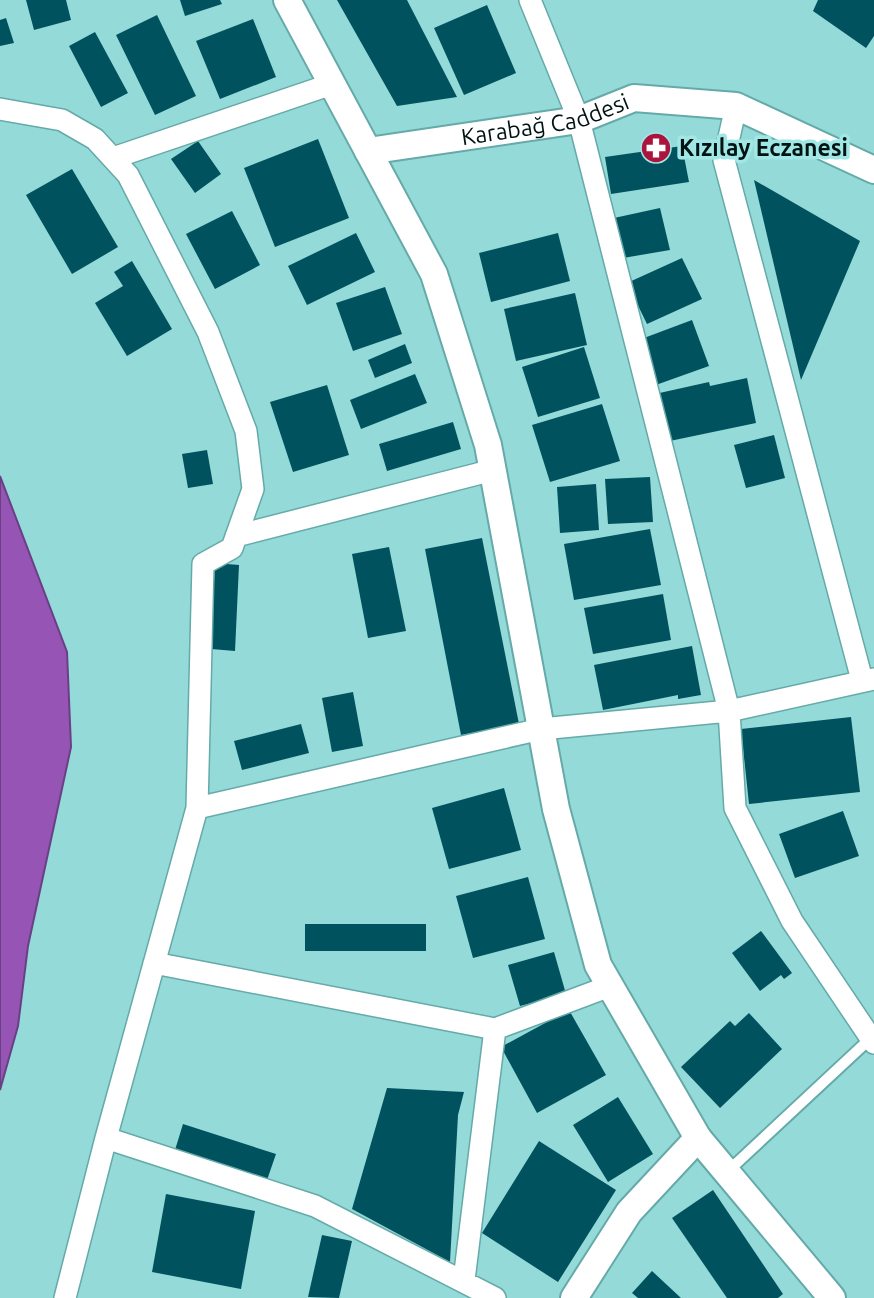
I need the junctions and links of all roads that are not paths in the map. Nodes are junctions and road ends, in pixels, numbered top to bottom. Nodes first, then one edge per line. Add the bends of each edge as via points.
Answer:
1 (287, 0) edge
2 (530, 0) edge
3 (332, 84) junction
4 (736, 106) junction
5 (0, 109) edge
6 (579, 120) junction
7 (368, 151) junction
8 (113, 158) junction
9 (874, 170) edge
10 (493, 470) junction
11 (236, 536) junction
12 (868, 679) edge
13 (729, 711) junction
14 (541, 729) junction
15 (197, 808) junction
16 (154, 963) junction
17 (610, 986) junction
18 (495, 1029) junction
19 (873, 1038) edge
20 (106, 1138) junction
21 (698, 1138) junction
22 (726, 1172) junction
23 (464, 1280) junction
24 (65, 1298) edge
25 (495, 1298) edge
26 (573, 1298) edge
27 (832, 1298) edge

1 - 3 street
2 - 6 street
3 - 7 street
3 - 8 street
4 - 6 street, Karabağ Caddesi via 634,98
4 - 9 street, Karabağ Caddesi
4 - 12 street via 724,160
5 - 8 street via 62,120 95,139
6 - 7 street, Karabağ Caddesi
6 - 13 street
7 - 10 street via 434,274
8 - 11 street via 128,175 208,332 246,430 253,489
10 - 11 street
10 - 14 street
11 - 15 street via 232,548 204,564
12 - 13 street
13 - 14 street
13 - 19 street via 735,808 792,921
14 - 15 street
14 - 17 street via 556,809 598,965
15 - 16 street
16 - 18 street
16 - 20 street
17 - 18 street
17 - 21 street
18 - 23 street
19 - 22 lane
20 - 23 street via 315,1206
20 - 24 street
21 - 22 street
21 - 26 street via 629,1212
22 - 27 street
23 - 25 street

